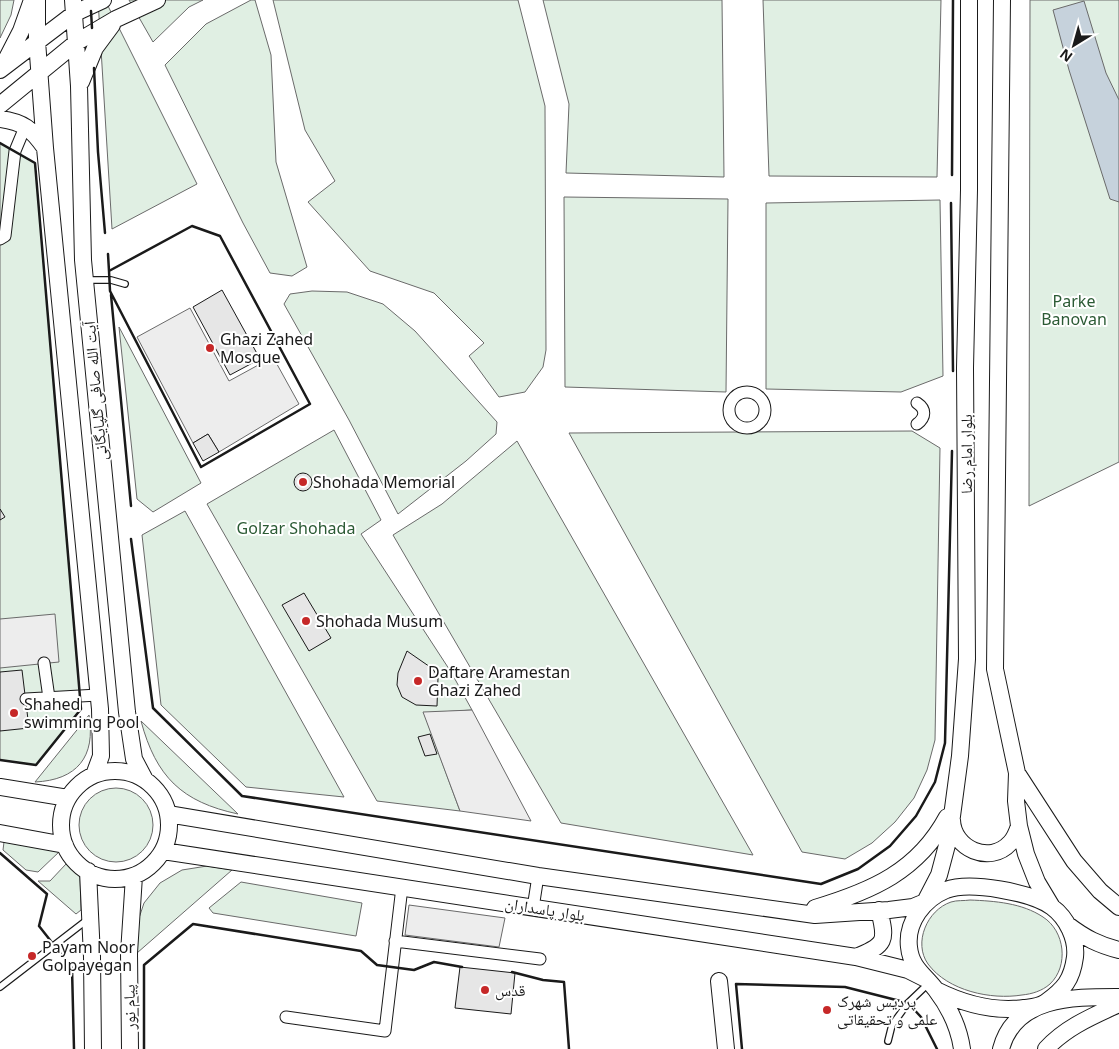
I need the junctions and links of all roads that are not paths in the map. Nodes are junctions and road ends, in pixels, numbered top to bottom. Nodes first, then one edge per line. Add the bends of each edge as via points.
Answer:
1 (32, 0) edge
2 (37, 0) edge
3 (103, 0) edge
4 (158, 0) edge
5 (969, 0) edge
6 (1002, 0) edge
7 (74, 6) edge
8 (116, 19) junction
9 (37, 41) junction
10 (77, 42) junction
11 (1, 68) edge
12 (39, 72) junction
13 (79, 86) junction
14 (0, 105) edge
15 (0, 119) edge
16 (25, 127) junction
17 (45, 148) junction
18 (0, 239) edge
19 (85, 280) junction
20 (58, 282) junction
21 (125, 284) dead end
22 (917, 403) dead end
23 (917, 424) dead end
24 (44, 663) dead end
25 (98, 695) junction
26 (49, 698) junction
27 (26, 699) dead end
28 (1017, 773) junction
29 (94, 775) junction
30 (144, 778) junction
31 (0, 787) edge
32 (68, 798) junction
33 (953, 811) junction
34 (168, 814) junction
35 (1019, 826) junction
36 (0, 833) edge
37 (66, 845) junction
38 (163, 851) junction
39 (88, 871) junction
40 (134, 876) junction
41 (538, 876) junction
42 (402, 887) junction
43 (926, 902) junction
44 (1052, 907) junction
45 (1119, 907) edge
46 (533, 908) junction
47 (879, 910) junction
48 (800, 913) junction
49 (90, 918) junction
50 (1068, 925) junction
51 (395, 941) junction
52 (1119, 950) edge
53 (856, 957) junction
54 (540, 959) dead end
55 (719, 981) dead end
56 (930, 984) junction
57 (0, 987) edge
58 (1119, 997) edge
59 (1119, 1004) edge
60 (1041, 1006) junction
61 (286, 1017) dead end
62 (888, 1041) dead end
63 (92, 1049) edge
64 (130, 1049) edge
65 (726, 1049) edge
66 (962, 1049) edge
67 (1001, 1049) edge
68 (1046, 1049) edge

1 - 11 main road via 21,31
2 - 9 main road, آیت الله صافی گلپایگانی
3 - 7 main road
4 - 8 main road
5 - 33 main road, بلوار امام رضا via 965,368 967,659
6 - 28 main road, بلوار امام رضا via 995,669
7 - 9 main road
7 - 10 main road, آیت الله صافی گلپایگانی
8 - 10 main road
8 - 13 main road via 95,48
9 - 11 main road
9 - 12 main road, آیت الله صافی گلپایگانی
10 - 12 main road
10 - 13 main road, آیت الله صافی گلپایگانی
12 - 14 main road
12 - 17 main road, آیت الله صافی گلپایگانی
13 - 19 main road, آیت الله صافی گلپایگانی
15 - 16 main road via 15,121
16 - 17 main road
16 - 18 street via 15,151 5,236
17 - 20 main road, آیت الله صافی گلپایگانی
19 - 20 main road
19 - 21 lane via 111,280
19 - 30 main road, آیت الله صافی گلپایگانی via 127,712 134,759
20 - 25 main road, آیت الله صافی گلپایگانی
22 - 23 street via 924,413
24 - 26 street
25 - 26 street
25 - 29 main road, آیت الله صافی گلپایگانی via 101,756
26 - 27 street
28 - 35 main road
28 - 45 main road via 1074,861
29 - 30 main road via 110,771 128,772
29 - 32 main road via 79,784
30 - 34 main road via 164,800
31 - 32 main road
32 - 37 main road via 62,813
33 - 35 main road via 952,826 956,836 962,844 981,853 1005,847 1016,836
33 - 43 main road, بلوار امام رضا via 939,875
33 - 48 main road via 938,834 900,872 876,886
34 - 38 main road via 169,833
34 - 41 main road, بلوار پاسداران
35 - 44 main road via 1037,882
36 - 37 main road
37 - 39 main road via 75,860
38 - 40 main road via 145,870
38 - 42 main road, بلوار پاسداران
39 - 40 main road via 102,877
39 - 49 main road
40 - 64 main road, پیام نور via 129,953
41 - 46 street
41 - 48 main road, بلوار پاسداران
42 - 46 main road, بلوار پاسداران
42 - 51 street via 403,919
43 - 44 main road via 946,890 969,887 1011,891
43 - 47 main road, بلوار پاسداران
43 - 56 main road via 912,922 909,946 916,970
44 - 50 main road
46 - 53 main road, بلوار پاسداران
47 - 48 main road, بلوار پاسداران via 815,915
47 - 53 main road via 883,927 880,944 875,950
49 - 57 lane
49 - 63 main road
50 - 52 main road via 1102,946
50 - 60 main road via 1076,948 1073,972 1060,993
51 - 54 street
51 - 61 street via 385,1031
53 - 56 main road, بلوار پاسداران via 908,970
55 - 65 main road
56 - 60 main road via 973,1005 994,1009
56 - 62 lane via 908,1003 892,1025
56 - 66 main road via 956,1024
58 - 60 main road via 1078,997
59 - 68 main road via 1070,1028
60 - 67 main road via 1018,1018 1010,1027

